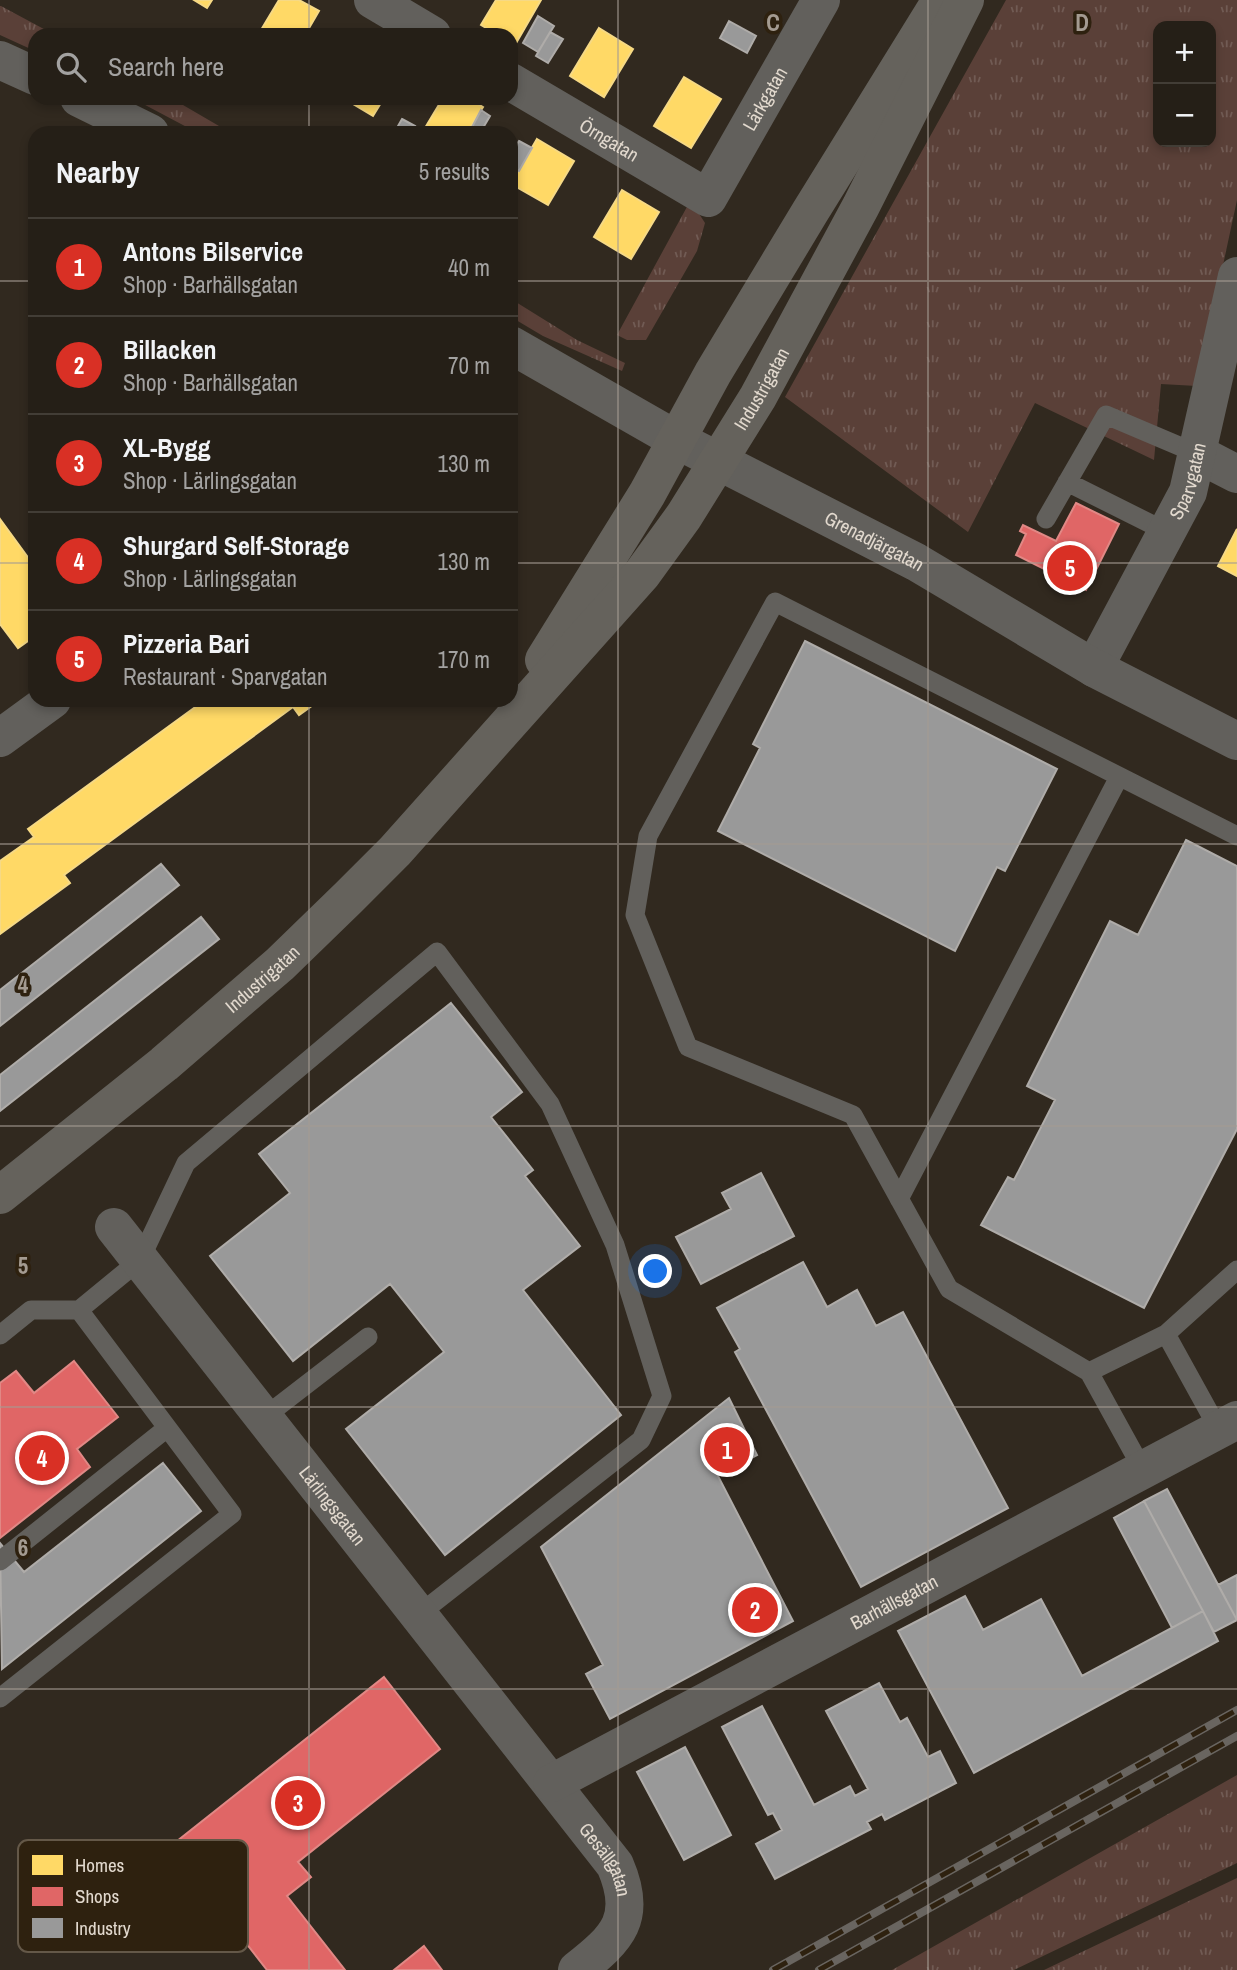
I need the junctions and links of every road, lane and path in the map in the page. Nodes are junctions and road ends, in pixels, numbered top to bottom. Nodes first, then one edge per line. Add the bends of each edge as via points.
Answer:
1 (373, 0) edge
2 (821, 0) edge
3 (941, 0) edge
4 (965, 0) edge
5 (420, 28) edge
6 (0, 60) edge
7 (28, 73) edge
8 (518, 86) edge
9 (93, 105) edge
10 (136, 126) edge
11 (708, 198) joint
12 (1237, 276) edge
13 (518, 349) edge
14 (677, 440) junction
15 (1198, 454) junction
16 (719, 462) junction
17 (1237, 474) edge
18 (1067, 482) junction
19 (1046, 519) dead end
20 (1167, 532) junction
21 (1094, 668) junction
22 (518, 702) edge
23 (42, 707) edge
24 (515, 707) edge
25 (497, 736) junction
26 (0, 738) edge
27 (1237, 741) edge
28 (1119, 777) junction
29 (1237, 836) edge
30 (0, 1195) edge
31 (900, 1199) junction
32 (114, 1227) dead end
33 (140, 1260) junction
34 (1237, 1270) edge
35 (79, 1310) junction
36 (1166, 1334) junction
37 (0, 1335) edge
38 (368, 1337) dead end
39 (1089, 1372) junction
40 (263, 1418) junction
41 (1228, 1425) edge
42 (166, 1428) junction
43 (1143, 1470) junction
44 (0, 1561) edge
45 (418, 1615) junction
46 (0, 1698) edge
47 (552, 1783) junction
48 (577, 1970) edge

1 - 5 street
2 - 11 street, Lärkgatan
3 - 14 main road, Industrigatan via 803,223
4 - 16 main road, Industrigatan via 861,206
6 - 7 street
8 - 11 street, Örngatan
9 - 10 street
12 - 15 street, Sparvgatan
13 - 14 street, Grenadjärgatan
14 - 16 street, Grenadjärgatan
14 - 22 main road, Industrigatan
15 - 17 street
15 - 18 lane via 1106,415
15 - 20 street, Sparvgatan via 1188,492
16 - 21 street, Grenadjärgatan via 916,562
16 - 25 main road, Industrigatan via 642,574
18 - 19 lane
18 - 20 lane
20 - 21 street, Sparvgatan
21 - 27 street, Grenadjärgatan
23 - 26 street
24 - 25 main road, Industrigatan
25 - 30 main road, Industrigatan via 394,851 279,964 164,1064
28 - 29 lane
28 - 31 lane
28 - 31 lane via 775,602 648,836 635,915 688,1047 853,1115
31 - 39 lane via 949,1289
32 - 33 street, Lärlingsgatan
33 - 35 lane
33 - 40 street, Lärlingsgatan
33 - 45 lane via 186,1163 437,952 550,1104 615,1245 662,1396 641,1440
34 - 36 lane
35 - 37 lane via 31,1310
35 - 42 lane
36 - 39 lane
36 - 41 lane
38 - 40 lane
39 - 43 lane
40 - 45 street, Lärlingsgatan
41 - 43 street, Barhällsgatan
42 - 44 lane
42 - 46 lane via 232,1514
43 - 47 street, Barhällsgatan
45 - 47 street, Lärlingsgatan
47 - 48 street, Gesällgatan via 615,1865 625,1888 626,1911 618,1933

